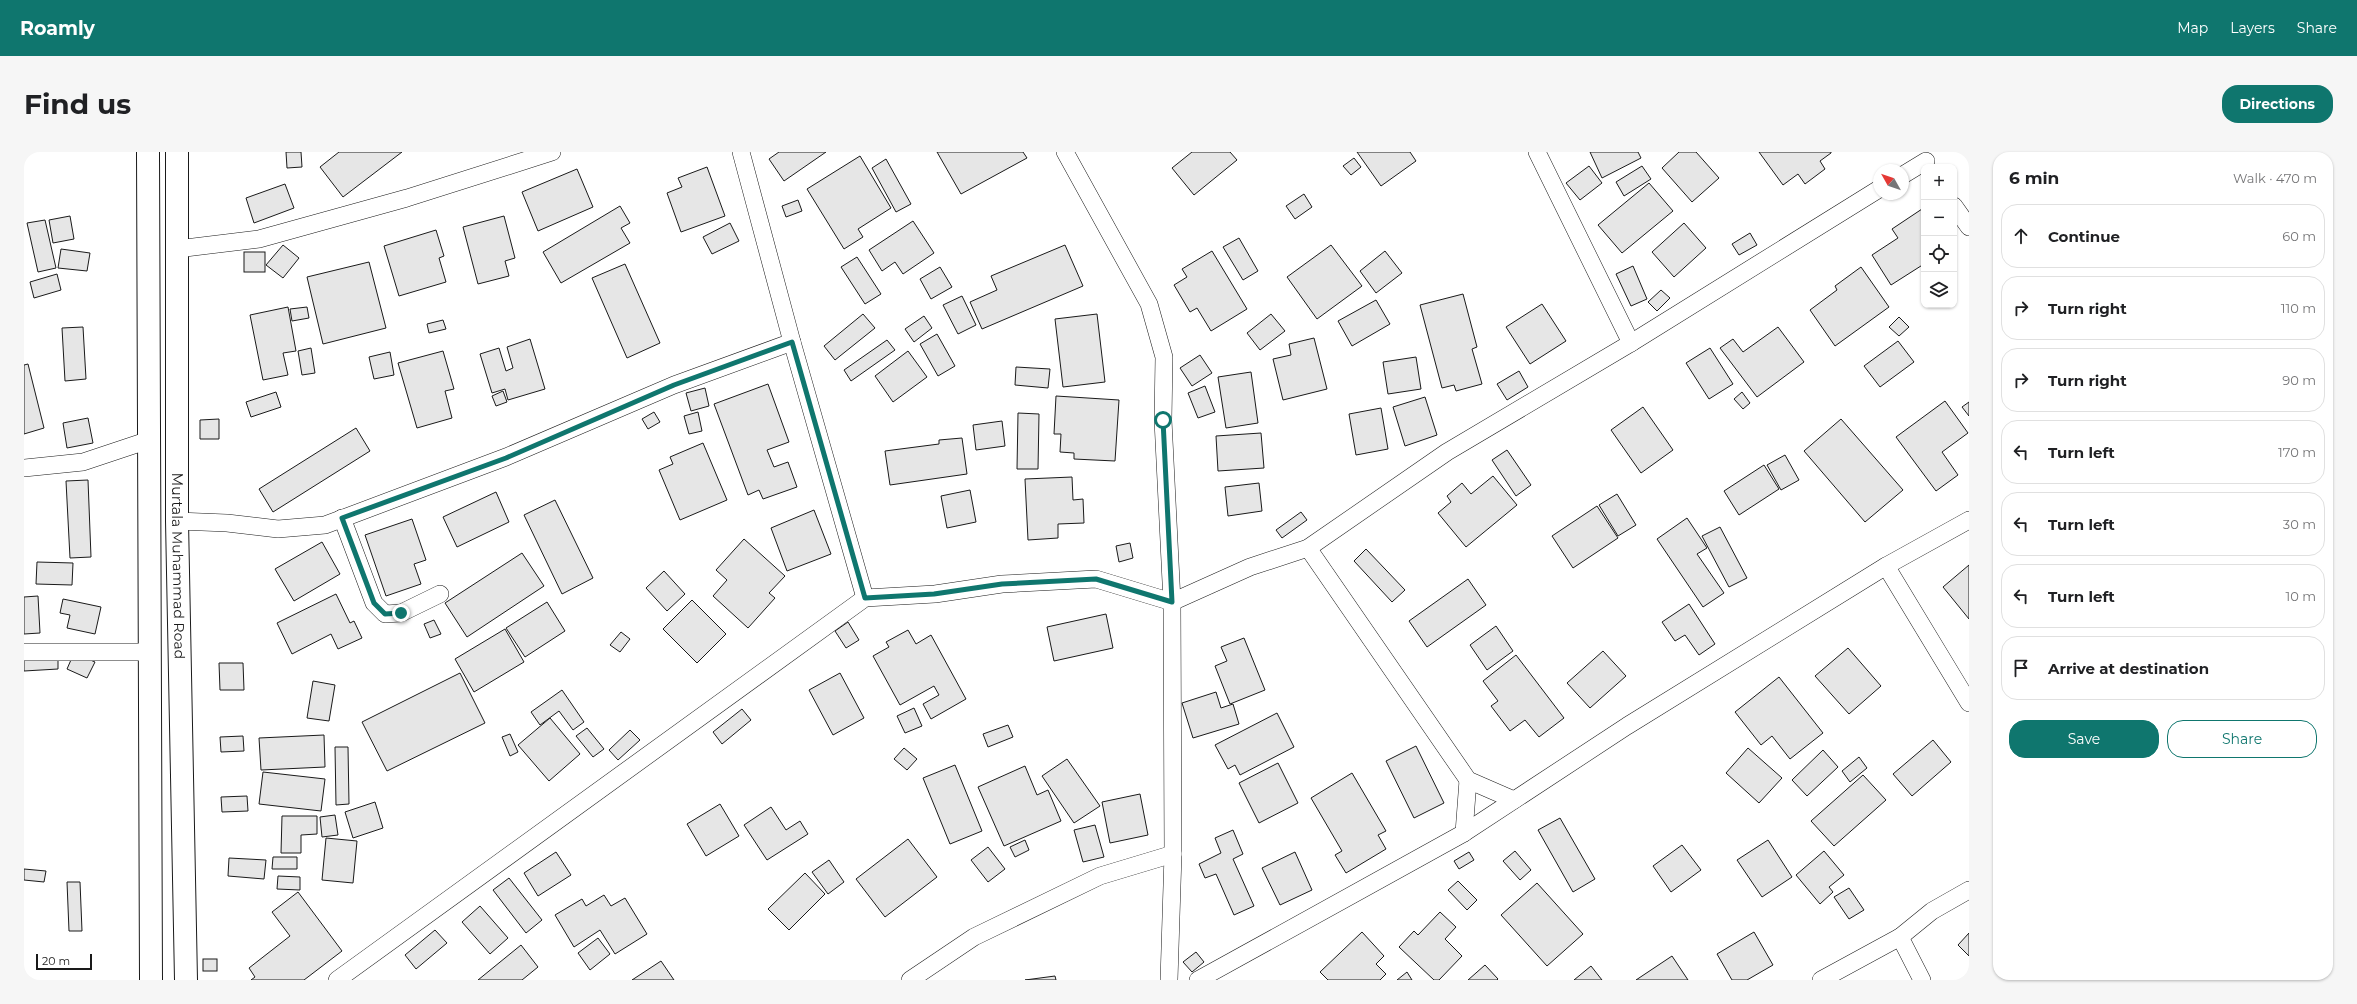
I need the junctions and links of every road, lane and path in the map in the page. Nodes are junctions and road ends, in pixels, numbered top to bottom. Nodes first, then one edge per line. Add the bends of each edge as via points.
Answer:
1 (148, 152) edge
2 (177, 152) edge
3 (552, 152) edge
4 (741, 152) edge
5 (1065, 152) edge
6 (1537, 152) edge
7 (1925, 160) edge
8 (1909, 171) edge
9 (1873, 193) edge
10 (1957, 210) edge
11 (1969, 227) edge
12 (177, 249) junction
13 (792, 342) junction
14 (1631, 343) junction
15 (149, 440) junction
16 (24, 468) edge
17 (342, 518) junction
18 (1969, 520) edge
19 (177, 521) junction
20 (1308, 548) junction
21 (1886, 566) junction
22 (440, 594) dead end
23 (865, 598) junction
24 (1172, 602) junction
25 (24, 652) edge
26 (150, 652) junction
27 (1969, 703) edge
28 (1468, 780) junction
29 (1514, 800) junction
30 (1464, 832) junction
31 (1174, 854) junction
32 (1969, 890) edge
33 (1900, 937) junction
34 (151, 980) edge
35 (186, 980) edge
36 (337, 980) edge
37 (910, 980) edge
38 (1170, 980) edge
39 (1198, 980) edge
40 (1821, 980) edge
41 (1922, 980) edge

1 - 15 highway, Murtala Muhammad Road
2 - 12 highway, Murtala Muhammad Road
3 - 12 street via 407,198 259,239
4 - 13 street
5 - 24 street via 1149,304 1164,357 1163,420
6 - 14 street
7 - 8 street
9 - 14 street
10 - 11 street
12 - 19 highway, Murtala Muhammad Road
13 - 17 street via 674,385 506,458
13 - 23 street
14 - 20 street via 1447,452
15 - 16 street via 83,462
15 - 26 highway, Murtala Muhammad Road
17 - 19 street via 325,525 278,529
17 - 22 street via 374,603 385,614 401,613
18 - 21 street
19 - 35 highway, Murtala Muhammad Road
20 - 24 street via 1250,566
20 - 28 street
21 - 27 street
21 - 29 street via 1627,726
23 - 24 street via 934,594 1002,584 1096,579
23 - 36 street
24 - 31 street
25 - 26 street
26 - 34 highway, Murtala Muhammad Road
28 - 29 street
28 - 30 street
29 - 30 street
30 - 39 street
31 - 37 street via 1100,876 974,937
31 - 38 street
32 - 33 street via 1932,911
33 - 40 street
33 - 41 street

